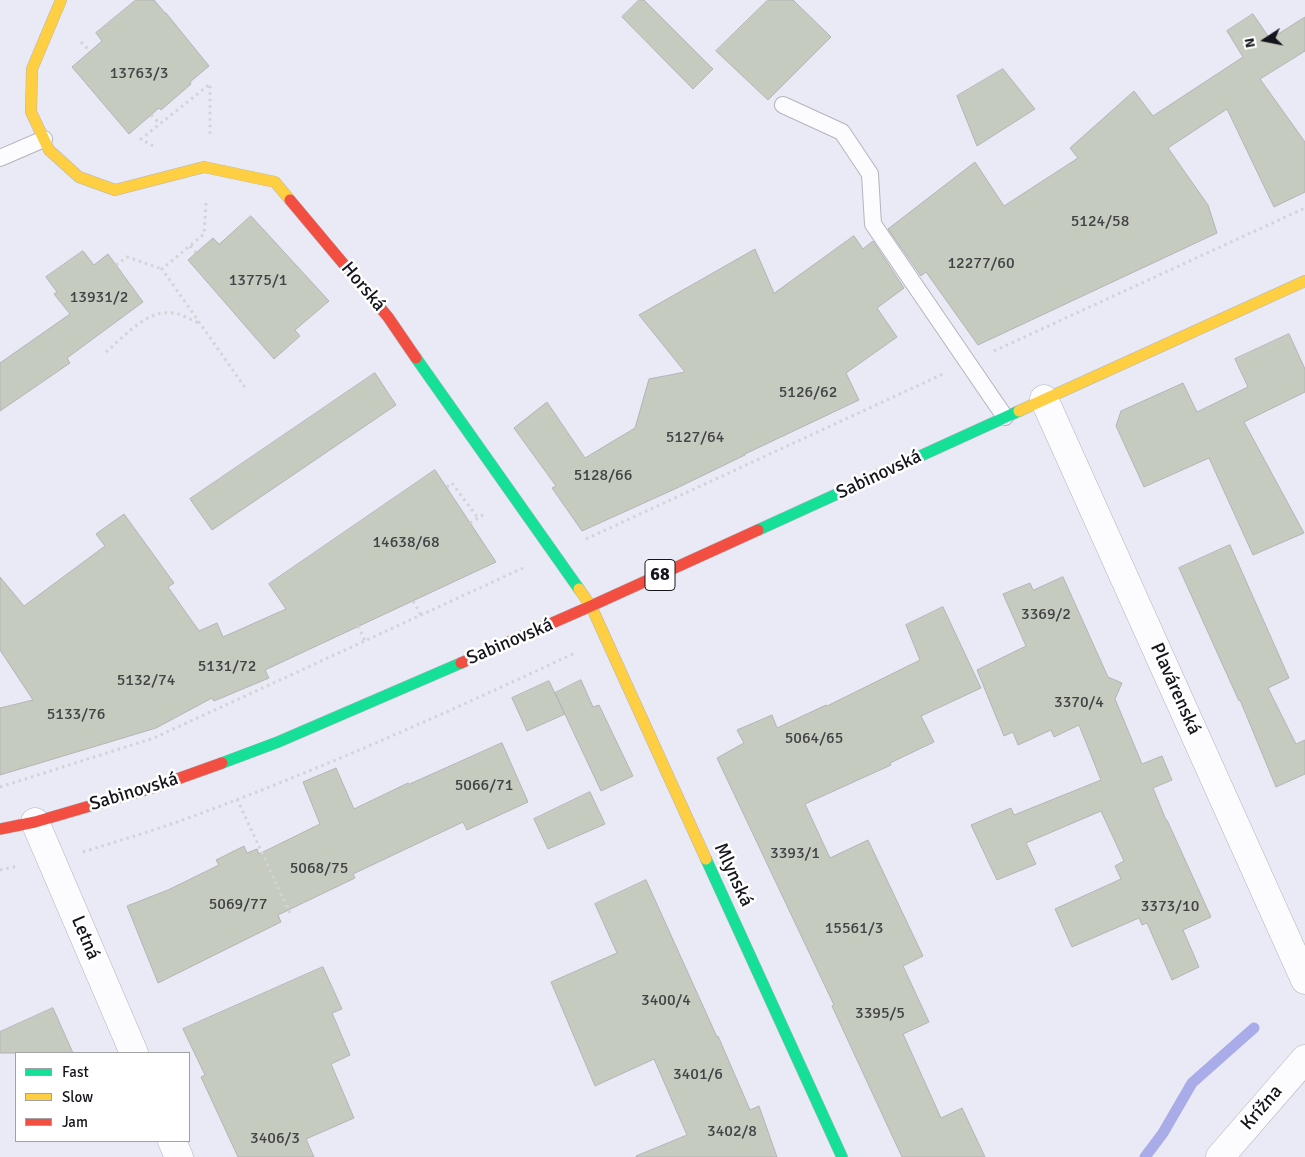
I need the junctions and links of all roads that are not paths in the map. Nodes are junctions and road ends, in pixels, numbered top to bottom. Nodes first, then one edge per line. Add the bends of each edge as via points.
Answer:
1 (61, 0) edge
2 (783, 105) dead end
3 (44, 138) junction
4 (0, 158) edge
5 (1305, 281) edge
6 (1044, 399) junction
7 (1005, 417) junction
8 (591, 606) junction
9 (35, 822) junction
10 (0, 829) edge
11 (1305, 980) edge
12 (134, 1052) edge
13 (1305, 1059) edge
14 (172, 1142) edge
15 (179, 1157) edge
16 (842, 1157) edge
17 (1220, 1157) edge

1 - 3 street, Horská via 32,69 31,112
2 - 7 lane via 842,132 870,174 873,224
3 - 4 lane
3 - 8 street, Horská via 50,150 79,177 115,190 204,167 275,182 388,317
5 - 6 street, Sabinovská / 68
6 - 7 street, Sabinovská / 68
6 - 11 street, Plavárenská
7 - 8 street, Sabinovská / 68
8 - 9 street, Sabinovská / 68 via 278,742 155,787
8 - 16 street, Mlynská
9 - 10 street, Sabinovská / 68
9 - 12 street, Letná
13 - 17 street, Krížna
14 - 15 street

